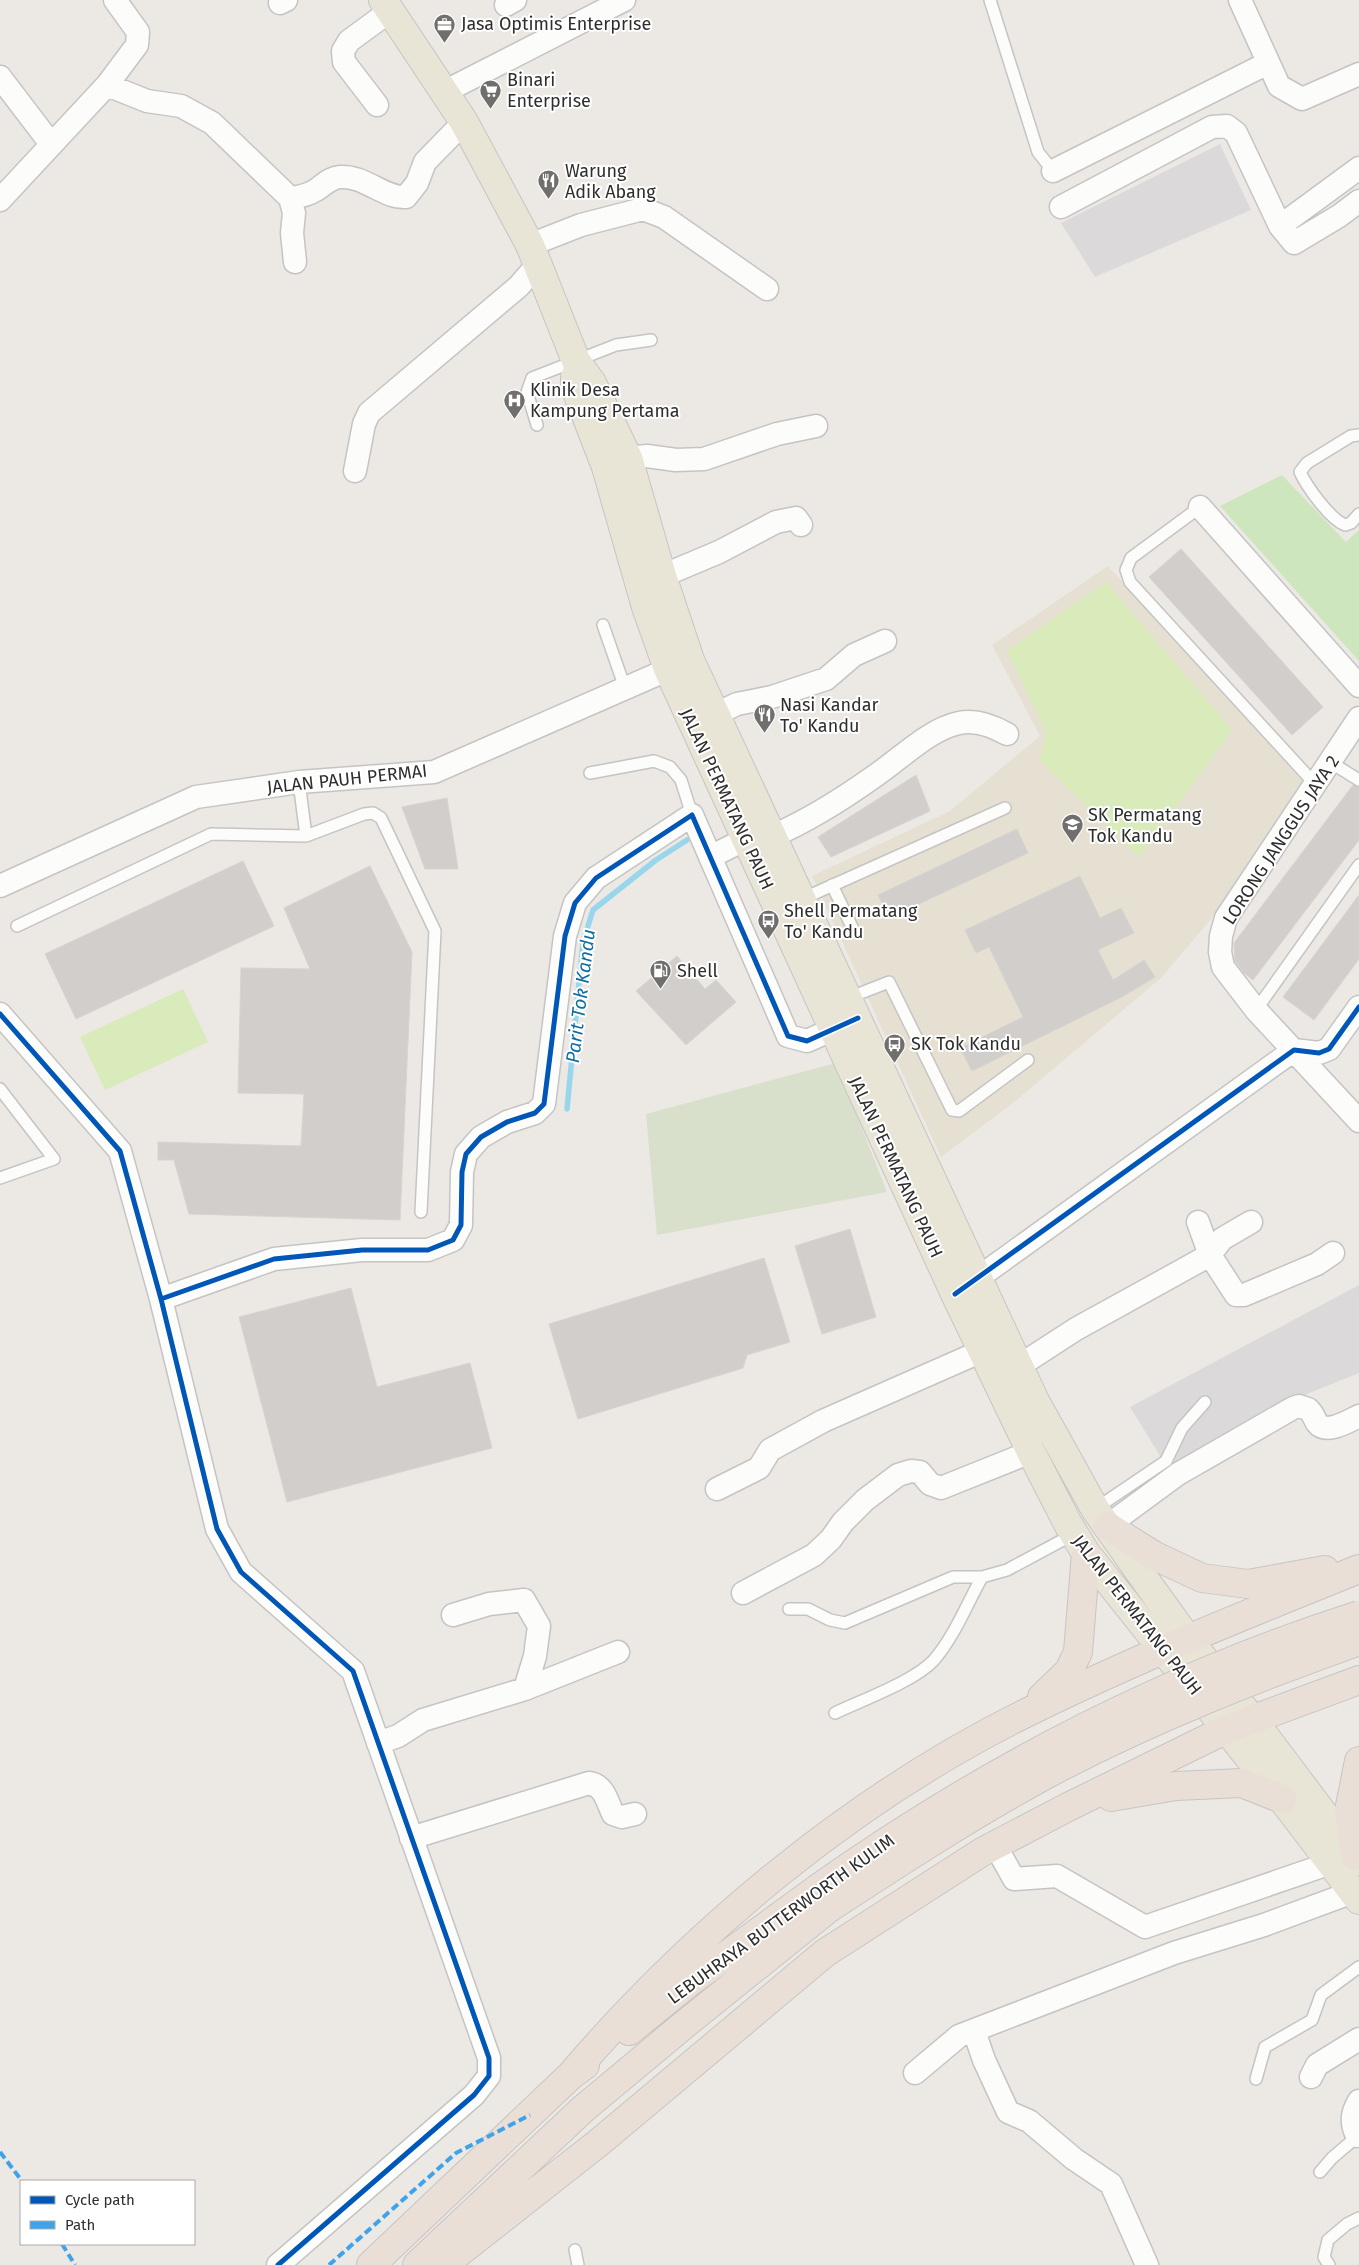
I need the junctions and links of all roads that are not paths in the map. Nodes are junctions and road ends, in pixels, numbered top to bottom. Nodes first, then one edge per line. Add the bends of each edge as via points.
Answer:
1 (115, 0) edge
2 (624, 0) edge
3 (990, 0) edge
4 (1240, 0) edge
5 (386, 6) edge
6 (1268, 63) junction
7 (1359, 74) edge
8 (0, 77) edge
9 (107, 85) junction
10 (444, 92) junction
11 (377, 105) dead end
12 (464, 122) junction
13 (51, 144) junction
14 (1359, 168) edge
15 (1054, 171) joint
16 (290, 198) junction
17 (0, 200) edge
18 (1359, 201) edge
19 (1061, 207) dead end
20 (1280, 226) junction
21 (534, 255) junction
22 (295, 262) dead end
23 (767, 289) dead end
24 (651, 340) dead end
25 (576, 361) junction
26 (537, 426) dead end
27 (816, 426) dead end
28 (1359, 435) edge
29 (628, 458) junction
30 (355, 472) dead end
31 (1200, 508) joint
32 (1359, 514) edge
33 (802, 525) dead end
34 (662, 576) junction
35 (603, 625) dead end
36 (885, 641) dead end
37 (679, 664) junction
38 (1359, 686) edge
39 (625, 688) junction
40 (716, 714) junction
41 (1359, 718) edge
42 (1007, 734) dead end
43 (1330, 762) junction
44 (590, 772) dead end
45 (1359, 780) edge
46 (299, 782) junction
47 (1315, 784) junction
48 (1006, 808) dead end
49 (692, 816) junction
50 (306, 836) junction
51 (773, 836) junction
52 (746, 839) junction
53 (710, 857) junction
54 (1359, 865) edge
55 (832, 885) junction
56 (0, 886) edge
57 (802, 898) junction
58 (17, 926) dead end
59 (852, 927) dead end
60 (1359, 1007) edge
61 (853, 1008) junction
62 (1256, 1010) junction
63 (0, 1014) edge
64 (833, 1030) junction
65 (1294, 1050) junction
66 (1028, 1060) dead end
67 (0, 1089) edge
68 (1359, 1121) edge
69 (0, 1178) edge
70 (421, 1212) dead end
71 (1198, 1222) dead end
72 (1251, 1222) dead end
73 (1333, 1254) dead end
74 (1210, 1255) junction
75 (978, 1278) junction
76 (955, 1294) junction
77 (161, 1299) junction
78 (982, 1351) junction
79 (1019, 1366) junction
80 (1204, 1402) dead end
81 (1359, 1416) edge
82 (1031, 1452) junction
83 (717, 1489) dead end
84 (1101, 1517) junction
85 (1080, 1543) junction
86 (1359, 1567) edge
87 (982, 1577) junction
88 (742, 1593) dead end
89 (790, 1609) dead end
90 (453, 1615) dead end
91 (1359, 1615) edge
92 (1187, 1638) junction
93 (1359, 1641) edge
94 (1162, 1649) junction
95 (618, 1652) dead end
96 (1359, 1680) edge
97 (525, 1690) junction
98 (836, 1713) dead end
99 (1025, 1713) junction
100 (1252, 1719) junction
101 (1227, 1729) junction
102 (378, 1743) junction
103 (1359, 1761) edge
104 (1282, 1799) junction
105 (1068, 1807) junction
106 (635, 1814) dead end
107 (411, 1838) junction
108 (995, 1846) junction
109 (1348, 1860) edge
110 (1356, 1896) edge
111 (823, 1899) junction
112 (1359, 1967) edge
113 (974, 2031) junction
114 (1359, 2039) edge
115 (915, 2073) dead end
116 (570, 2076) junction
117 (1311, 2077) dead end
118 (1256, 2079) dead end
119 (1359, 2101) edge
120 (1358, 2136) edge
121 (1320, 2172) dead end
122 (1359, 2218) edge
123 (575, 2250) dead end
124 (278, 2265) edge
125 (371, 2265) edge
126 (417, 2265) edge
127 (443, 2265) edge
128 (578, 2265) edge
129 (1147, 2265) edge
130 (1329, 2265) edge

1 - 9 street via 138,32 137,45
2 - 10 street
3 - 15 lane via 1038,152
4 - 6 street
5 - 10 main road, JALAN PERMATANG PAUH
5 - 11 street via 349,41 343,51 344,62
6 - 7 street via 1279,86 1302,99
6 - 15 street
8 - 13 street
9 - 13 street
9 - 16 street via 147,101 181,106 212,123
10 - 12 main road, JALAN PERMATANG PAUH
12 - 16 street via 425,162 417,183 406,197 396,198 363,181 340,177 328,180 301,197
12 - 21 main road, JALAN PERMATANG PAUH
13 - 17 street
14 - 20 street
16 - 22 street via 294,214
18 - 20 street via 1294,242
19 - 20 street via 1212,127 1227,126 1236,133
21 - 23 street via 581,225 643,209 664,217
21 - 25 main road, JALAN PERMATANG PAUH
21 - 30 street via 519,286 369,413
24 - 25 lane via 616,345
25 - 26 lane via 532,378 527,392
25 - 29 main road, JALAN PERMATANG PAUH via 592,382
25 - 37 main road, JALAN PERMATANG PAUH via 575,387 606,466 646,607
27 - 29 street via 777,434 704,460
28 - 32 lane via 1351,436 1300,472 1337,522 1351,523
29 - 34 main road, JALAN PERMATANG PAUH
31 - 38 street
31 - 47 lane via 1131,558 1126,570 1130,582
33 - 34 street via 796,518 776,522 719,552
34 - 37 main road, JALAN PERMATANG PAUH
35 - 39 lane
36 - 40 street via 854,655 826,679 772,697 737,704
37 - 39 street, JALAN PAUH PERMAI
37 - 40 main road, JALAN PERMATANG PAUH
37 - 52 main road, JALAN PERMATANG PAUH
39 - 46 street, JALAN PAUH PERMAI via 434,772
40 - 51 main road, JALAN PERMATANG PAUH
41 - 43 street, LORONG JANGGUS JAYA 2
42 - 51 street via 988,724 961,722 940,729 872,779 798,825
43 - 45 lane
43 - 47 street, LORONG JANGGUS JAYA 2
44 - 49 lane via 654,761 670,767 681,780
46 - 50 lane
46 - 56 street, JALAN PAUH PERMAI via 196,797
47 - 62 street, LORONG JANGGUS JAYA 2 via 1226,918 1221,936 1223,967
48 - 55 lane
49 - 53 street
49 - 77 street via 596,878 575,903 565,936 544,1104 535,1113 507,1122 481,1136 466,1154 462,1172 461,1225 453,1240 428,1250 362,1250 274,1259
50 - 58 lane via 211,834
50 - 70 lane via 364,814 373,813 381,818 434,931
51 - 57 main road, JALAN PERMATANG PAUH
52 - 53 street
52 - 64 main road, JALAN PERMATANG PAUH
53 - 64 street via 788,1036 807,1041
54 - 62 lane
55 - 57 lane
55 - 59 lane
57 - 61 main road, JALAN PERMATANG PAUH
60 - 65 street via 1329,1049 1319,1053
61 - 64 street
61 - 66 lane via 889,982 952,1110 959,1111
61 - 75 main road, JALAN PERMATANG PAUH
62 - 65 street
63 - 77 street via 120,1151
64 - 76 main road, JALAN PERMATANG PAUH
65 - 68 street
65 - 75 street
67 - 69 lane via 54,1159
71 - 74 street
72 - 74 street via 1222,1239
73 - 74 street via 1244,1296 1236,1295 1230,1288
74 - 79 street via 1076,1329
75 - 76 street
75 - 79 main road, JALAN PERMATANG PAUH
76 - 78 main road, JALAN PERMATANG PAUH
77 - 102 street via 217,1529 241,1572 353,1671
78 - 82 main road, JALAN PERMATANG PAUH
78 - 83 street via 823,1421 770,1450 759,1468
79 - 84 main road, JALAN PERMATANG PAUH via 1035,1401
80 - 84 lane via 1182,1428 1166,1462
81 - 84 street via 1338,1426 1323,1427 1318,1425 1308,1409 1293,1408
82 - 85 main road, JALAN PERMATANG PAUH
82 - 88 street via 940,1488 930,1484 920,1472 898,1475 865,1500 814,1555
84 - 86 highway via 1155,1556 1202,1578 1248,1584
84 - 92 main road, JALAN PERMATANG PAUH
85 - 87 lane
85 - 94 main road, JALAN PERMATANG PAUH
85 - 99 highway via 1078,1652 1069,1671
86 - 92 highway
87 - 89 lane via 953,1577 845,1623 830,1620 808,1609
87 - 98 lane via 933,1661 907,1679
90 - 97 street via 490,1604 524,1600 539,1626 535,1656
91 - 111 highway, LEBUHRAYA BUTTERWORTH KULIM, bridge via 1251,1653 1033,1754 862,1857
92 - 94 highway
92 - 100 main road, JALAN PERMATANG PAUH
93 - 111 highway, LEBUHRAYA BUTTERWORTH KULIM, bridge via 1189,1706 1066,1765 947,1834
94 - 99 highway
94 - 101 main road, JALAN PERMATANG PAUH
95 - 97 street
96 - 100 highway
97 - 102 street via 423,1720 398,1736
99 - 116 highway via 875,1802 800,1857 660,1978
100 - 101 highway
100 - 109 main road, JALAN PERMATANG PAUH
101 - 104 main road, JALAN PERMATANG PAUH
101 - 105 highway
102 - 107 street
103 - 109 highway via 1349,1811
104 - 105 highway via 1242,1783 1176,1786
104 - 109 main road, JALAN PERMATANG PAUH
105 - 108 highway
106 - 107 street via 622,1817 613,1814 601,1788 589,1783
107 - 124 street via 489,2058 489,2076 474,2095
108 - 109 street via 1014,1879 1057,1876 1145,1926
108 - 127 highway via 825,1952 597,2144
109 - 110 main road, JALAN PERMATANG PAUH
110 - 113 street via 1174,1953
111 - 116 highway, LEBUHRAYA BUTTERWORTH KULIM via 687,1984
111 - 126 highway, LEBUHRAYA BUTTERWORTH KULIM via 685,2024 583,2109
112 - 118 lane via 1321,1995 1312,2020 1265,2047
113 - 115 street via 959,2036
113 - 129 street via 1008,2112 1029,2121 1074,2159 1111,2184
114 - 117 street via 1317,2066
116 - 125 highway, LEBUHRAYA BUTTERWORTH KULIM
119 - 120 street via 1351,2124
120 - 121 lane
122 - 130 lane via 1328,2240 1324,2257
123 - 128 lane

